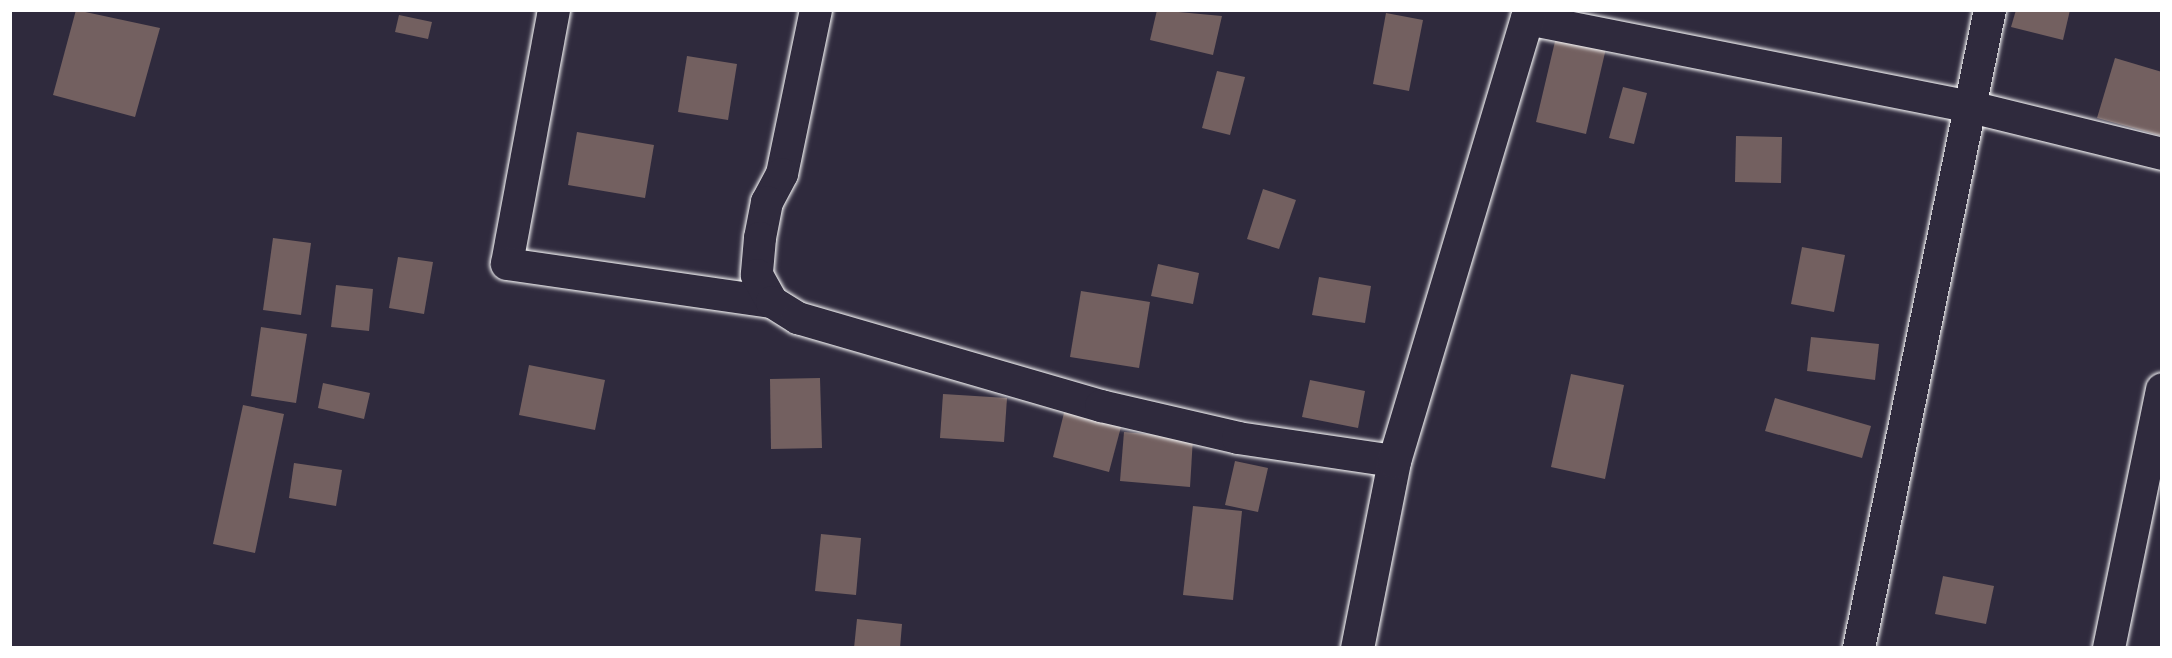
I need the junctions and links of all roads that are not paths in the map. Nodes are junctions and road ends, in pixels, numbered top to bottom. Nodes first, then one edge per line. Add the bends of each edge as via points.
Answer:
1 (554, 10) edge
2 (816, 10) edge
3 (1990, 10) edge
4 (1528, 15) edge
5 (1971, 107) junction
6 (2162, 154) edge
7 (772, 302) junction
8 (2162, 389) edge
9 (1394, 461) junction
10 (1357, 648) edge
11 (1859, 648) edge
12 (2109, 648) edge

1 - 7 street via 507,264
2 - 7 street via 782,174 767,202 760,238 757,275
3 - 5 street
4 - 5 street
4 - 9 street
5 - 6 street
5 - 11 street
7 - 9 street via 798,318 1101,406 1238,438
8 - 12 street
9 - 10 street

